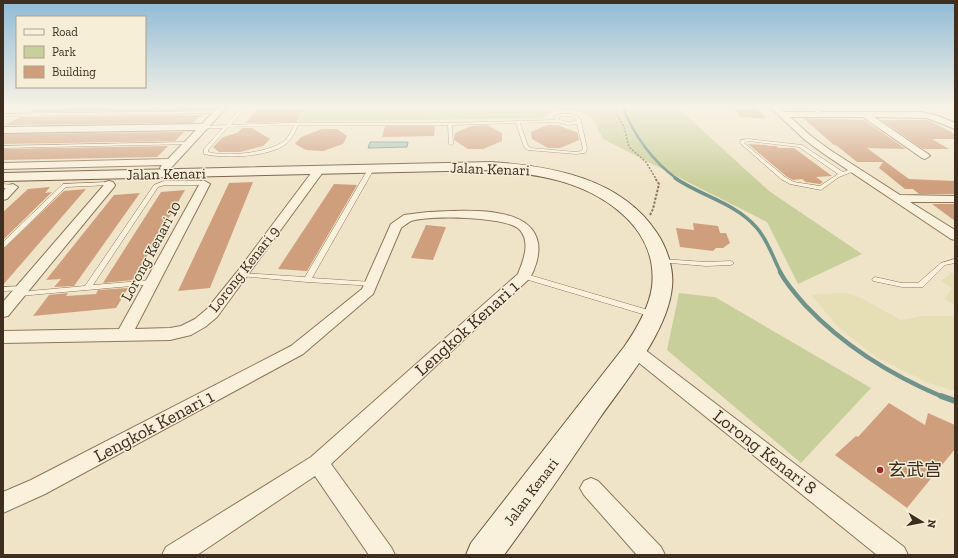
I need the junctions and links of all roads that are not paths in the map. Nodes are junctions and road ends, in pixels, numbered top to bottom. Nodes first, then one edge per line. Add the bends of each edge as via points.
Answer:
1 (199, 132) edge
2 (222, 132) edge
3 (292, 132) edge
4 (450, 132) edge
5 (521, 132) edge
6 (581, 132) edge
7 (802, 132) edge
8 (890, 132) edge
9 (189, 143) junction
10 (450, 144) dead end
11 (3, 147) edge
12 (925, 156) dead end
13 (3, 166) edge
14 (165, 168) junction
15 (371, 169) junction
16 (319, 170) junction
17 (854, 170) junction
18 (842, 174) junction
19 (6, 183) edge
20 (203, 183) joint
21 (109, 184) joint
22 (3, 197) edge
23 (899, 198) junction
24 (955, 200) edge
25 (955, 236) edge
26 (3, 246) edge
27 (661, 261) junction
28 (955, 261) edge
29 (731, 263) dead end
30 (242, 275) junction
31 (524, 276) junction
32 (875, 279) dead end
33 (307, 280) junction
34 (152, 282) junction
35 (372, 284) junction
36 (87, 288) junction
37 (3, 289) edge
38 (21, 291) junction
39 (3, 312) edge
40 (655, 314) junction
41 (124, 335) junction
42 (3, 337) edge
43 (634, 350) junction
44 (318, 463) junction
45 (591, 488) dead end
46 (3, 503) edge
47 (174, 555) edge
48 (384, 555) edge
49 (483, 555) edge
50 (653, 555) edge
51 (896, 555) edge

1 - 9 street
2 - 3 lane via 206,150 206,154 258,153 286,142
4 - 10 lane
5 - 6 lane via 526,147 530,149 576,153 585,149
7 - 17 street
8 - 12 street
9 - 11 lane
9 - 14 street
13 - 14 street
14 - 16 street, Jalan Kenari
14 - 19 street, Jalan Kenari
15 - 16 street, Jalan Kenari
15 - 27 street, Jalan Kenari via 491,166 542,172 582,183 606,194 627,209 644,226 656,244
15 - 33 lane
16 - 30 street, Lorong Kenari 9
17 - 18 lane
17 - 23 street
18 - 18 lane via 821,188 792,183 742,143 748,140 800,146
19 - 22 street
20 - 34 street, Lorong Kenari 10 via 205,184
20 - 36 lane via 164,183 156,186
21 - 26 lane via 65,185
21 - 38 street
23 - 24 street
23 - 25 street
27 - 29 lane
27 - 40 street, Jalan Kenari via 662,289
28 - 32 lane via 943,264 920,286
30 - 33 lane
30 - 41 street, Lorong Kenari 9 via 212,313 185,331 170,334
31 - 35 street, Lengkok Kenari 1 via 533,248 522,226 499,217 415,217 402,220 395,227
31 - 40 lane
31 - 44 street, Lengkok Kenari 1
33 - 35 lane
34 - 36 lane
34 - 41 street, Lorong Kenari 10
35 - 46 street, Lengkok Kenari 1 via 362,297 284,358
36 - 38 lane
37 - 38 lane
38 - 39 street
40 - 43 street, Jalan Kenari
41 - 42 street, Lorong Kenari 9
43 - 49 street, Jalan Kenari
43 - 51 street, Lorong Kenari 8
44 - 47 street, Lengkok Kenari 1
44 - 48 street
45 - 50 street

